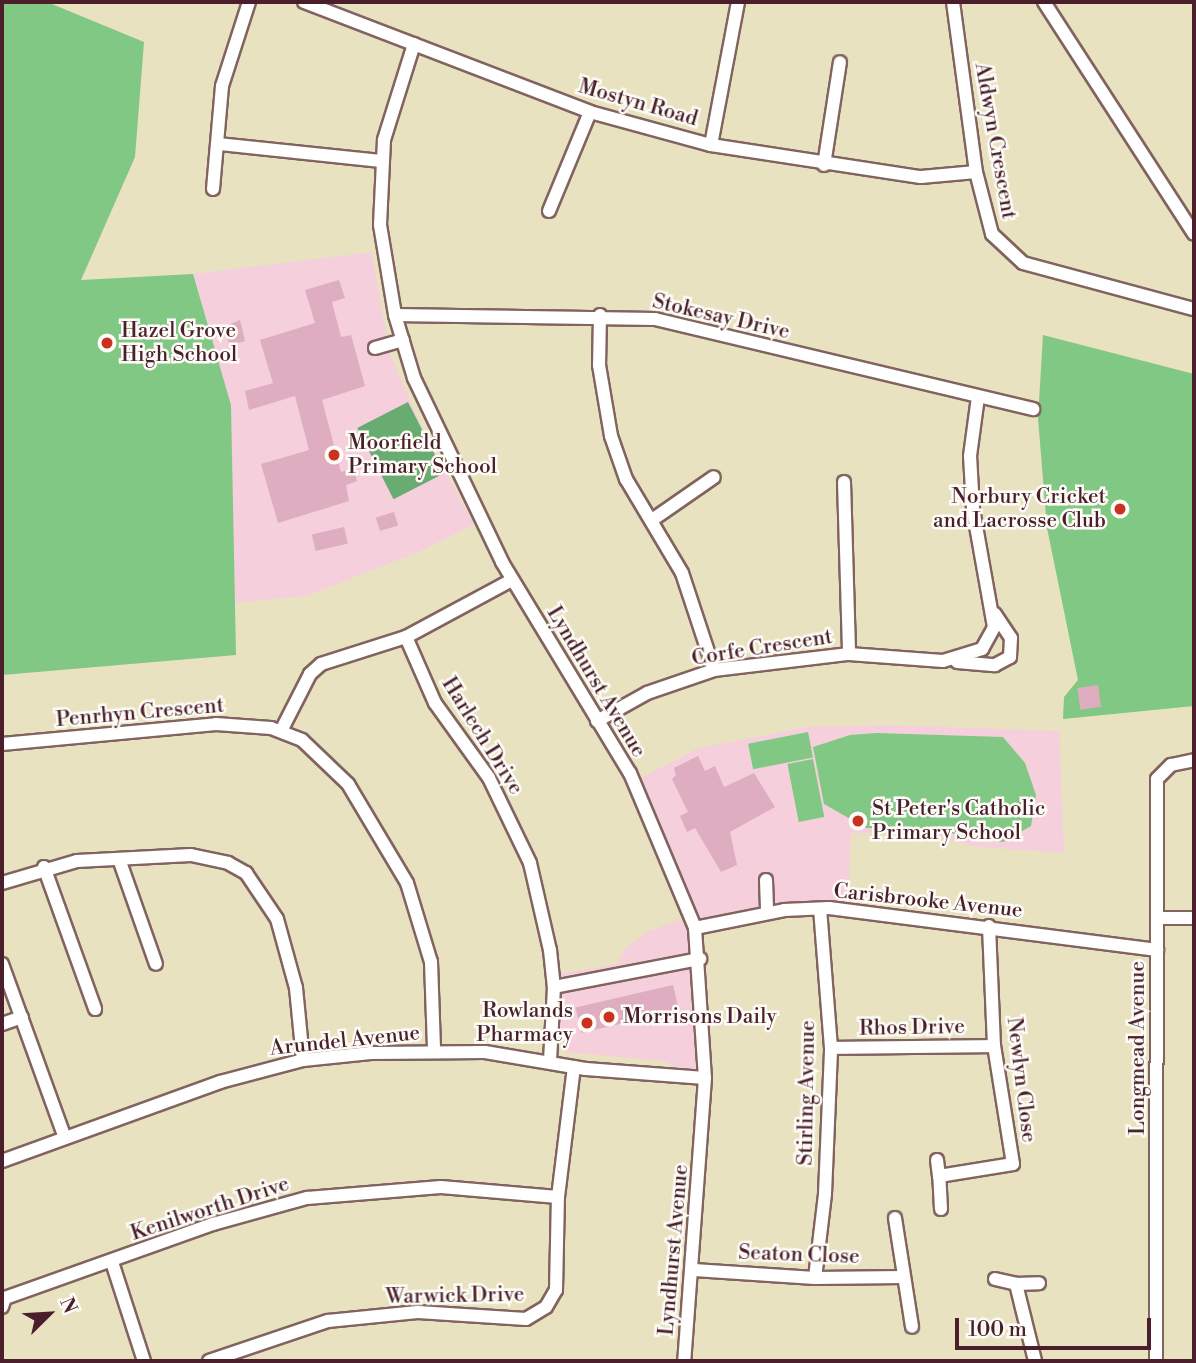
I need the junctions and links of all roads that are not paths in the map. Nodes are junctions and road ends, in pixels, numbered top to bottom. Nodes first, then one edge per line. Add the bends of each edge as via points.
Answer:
1 (249, 2) edge
2 (304, 2) edge
3 (738, 2) edge
4 (953, 2) edge
5 (1044, 2) edge
6 (414, 44) junction
7 (840, 62) dead end
8 (590, 112) junction
9 (219, 144) junction
10 (711, 145) junction
11 (382, 161) junction
12 (824, 165) junction
13 (976, 172) junction
14 (213, 189) dead end
15 (549, 211) dead end
16 (1194, 234) edge
17 (1194, 309) edge
18 (395, 315) junction
19 (600, 315) junction
20 (403, 340) junction
21 (375, 348) dead end
22 (978, 397) junction
23 (1033, 409) dead end
24 (714, 477) dead end
25 (844, 482) dead end
26 (652, 520) junction
27 (512, 580) junction
28 (993, 611) junction
29 (406, 637) junction
30 (849, 654) junction
31 (943, 661) junction
32 (714, 670) junction
33 (597, 721) junction
34 (281, 730) junction
35 (2, 744) edge
36 (1194, 760) edge
37 (119, 859) junction
38 (44, 867) junction
39 (766, 880) dead end
40 (2, 883) edge
41 (820, 909) junction
42 (767, 912) junction
43 (1158, 918) junction
44 (1194, 918) edge
45 (989, 926) junction
46 (695, 928) junction
47 (1157, 950) junction
48 (699, 958) junction
49 (2, 964) edge
50 (156, 964) dead end
51 (554, 987) junction
52 (95, 1009) dead end
53 (22, 1017) junction
54 (2, 1024) edge
55 (994, 1046) junction
56 (831, 1048) junction
57 (434, 1050) junction
58 (303, 1060) junction
59 (550, 1062) junction
60 (574, 1067) junction
61 (705, 1078) junction
62 (65, 1138) junction
63 (937, 1160) dead end
64 (2, 1161) edge
65 (939, 1176) junction
66 (558, 1198) junction
67 (941, 1209) dead end
68 (895, 1218) dead end
69 (112, 1262) junction
70 (694, 1270) junction
71 (904, 1277) junction
72 (815, 1278) junction
73 (995, 1279) dead end
74 (1039, 1283) dead end
75 (1016, 1284) junction
76 (3, 1302) edge
77 (912, 1327) dead end
78 (144, 1361) edge
79 (209, 1361) edge
80 (684, 1361) edge
81 (1035, 1361) edge
82 (1156, 1361) edge

1 - 9 street via 222,86
2 - 6 street, Mostyn Road
3 - 10 street
4 - 13 street, Aldwyn Crescent
5 - 16 street
6 - 8 street, Mostyn Road
6 - 11 street, Lyndhurst Avenue via 384,140
7 - 12 street
8 - 10 street, Mostyn Road
8 - 15 street
9 - 11 street
9 - 14 street
10 - 12 street, Mostyn Road
11 - 18 street, Lyndhurst Avenue via 380,225
12 - 13 street, Mostyn Road via 921,177
13 - 17 street, Aldwyn Crescent via 992,234 1012,258
18 - 19 street, Stokesay Drive
18 - 20 street, Lyndhurst Avenue
19 - 22 street, Stokesay Drive via 655,319
19 - 26 street via 598,365 611,436 626,479
20 - 21 street
20 - 27 street, Lyndhurst Avenue via 414,378
22 - 23 street, Stokesay Drive
22 - 28 street, Corfe Crescent via 970,456 972,498 976,540
24 - 26 street
25 - 30 street
26 - 32 street via 682,573
27 - 29 street
27 - 33 street, Lyndhurst Avenue
28 - 31 street, Corfe Crescent via 994,627 982,649
28 - 31 street, Corfe Crescent via 1011,638 1010,657 995,665
29 - 34 street via 321,664 310,674
29 - 51 street, Harlech Drive via 435,703 489,778 530,863
30 - 31 street, Corfe Crescent
30 - 32 street, Corfe Crescent
32 - 33 street, Corfe Crescent via 647,693
33 - 46 street, Lyndhurst Avenue via 648,810
34 - 35 street, Penrhyn Crescent via 216,724
34 - 57 street via 302,740 348,784 407,883 431,962
36 - 43 street, Longmead Avenue via 1171,765 1157,779
37 - 38 street
37 - 50 street
37 - 58 street via 191,855 228,863 246,873 276,919 288,957 303,1024
38 - 40 street
38 - 52 street
39 - 42 street
41 - 42 street, Carisbrooke Avenue
41 - 45 street, Carisbrooke Avenue
41 - 56 street, Stirling Avenue
42 - 46 street, Carisbrooke Avenue
43 - 44 street
43 - 47 street, Longmead Avenue
45 - 47 street, Carisbrooke Avenue
45 - 55 street, Newlyn Close
46 - 48 street, Lyndhurst Avenue
47 - 82 street, Longmead Avenue
48 - 51 street
48 - 61 street, Lyndhurst Avenue
49 - 53 street
51 - 59 street, Harlech Drive
53 - 54 street
53 - 62 street
55 - 56 street, Rhos Drive
55 - 65 street, Newlyn Close via 1013,1164
56 - 72 street, Stirling Avenue via 825,1194
57 - 58 street, Arundel Avenue
57 - 59 street, Arundel Avenue
58 - 62 street, Arundel Avenue via 220,1082
59 - 60 street, Arundel Avenue
60 - 61 street, Arundel Avenue
60 - 66 street, Warwick Drive
61 - 70 street, Lyndhurst Avenue
62 - 64 street, Arundel Avenue
63 - 65 street
65 - 67 street
66 - 69 street, Kenilworth Drive via 441,1187 307,1198 213,1224
66 - 79 street, Warwick Drive via 556,1290 546,1307 526,1319 418,1312 328,1321
68 - 71 street
69 - 76 street, Kenilworth Drive
69 - 78 street
70 - 72 street, Seaton Close
70 - 80 street, Lyndhurst Avenue
71 - 72 street, Seaton Close
71 - 77 street
73 - 75 street
74 - 75 street
75 - 81 street

